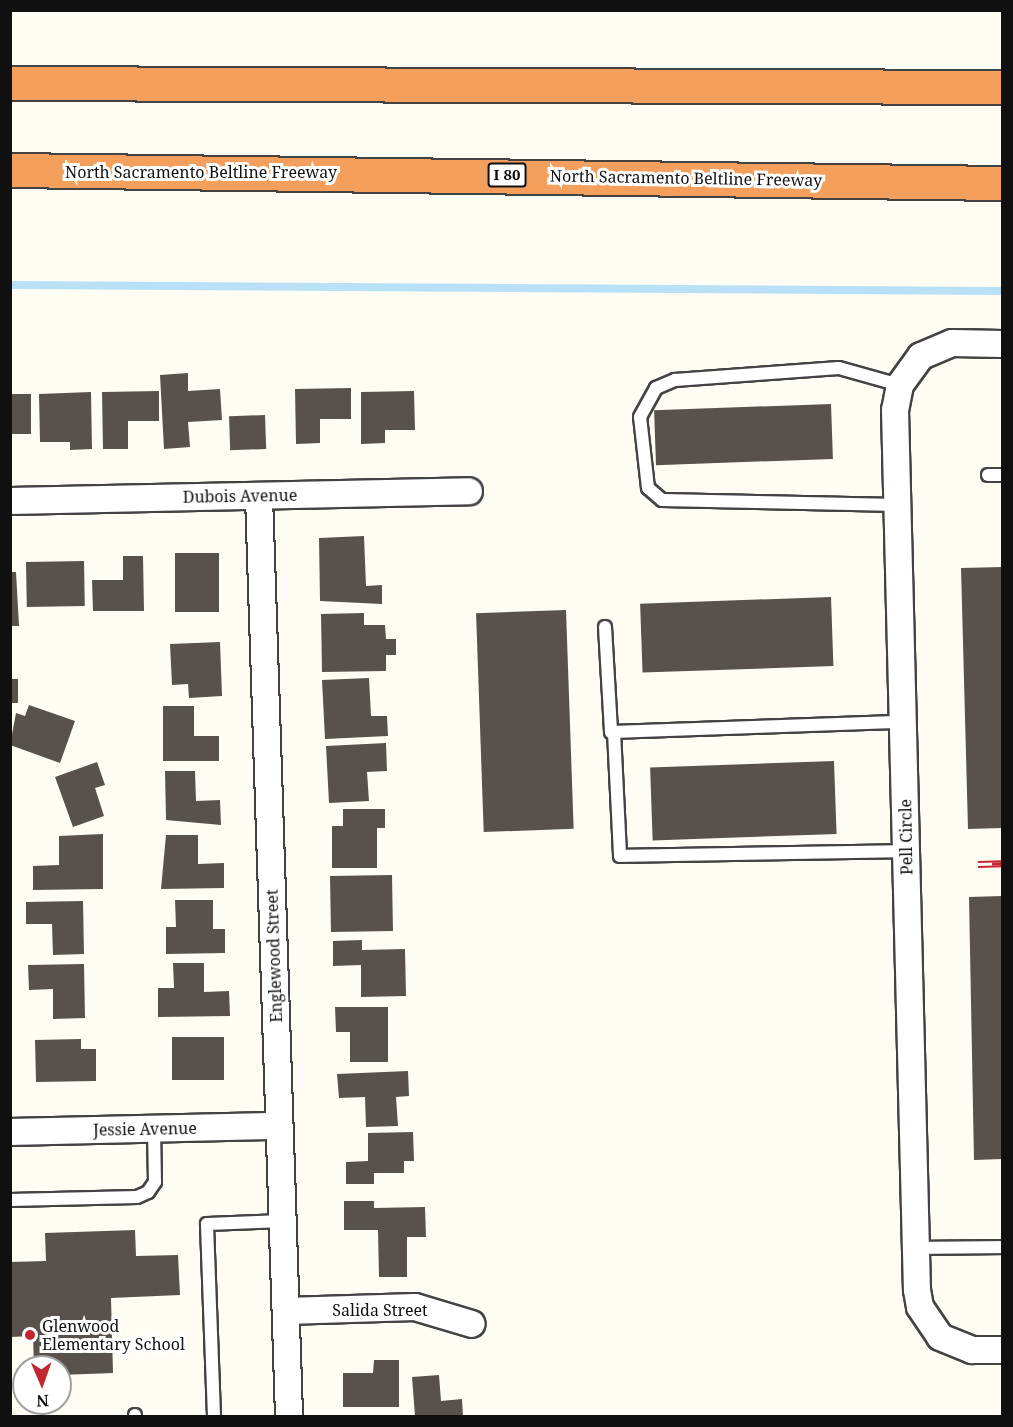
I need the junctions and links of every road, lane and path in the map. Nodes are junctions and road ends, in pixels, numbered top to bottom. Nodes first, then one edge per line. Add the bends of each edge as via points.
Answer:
1 (10, 83) edge
2 (1002, 87) edge
3 (10, 170) edge
4 (1002, 183) edge
5 (1002, 344) edge
6 (900, 385) junction
7 (988, 475) dead end
8 (1002, 475) edge
9 (469, 491) dead end
10 (259, 496) junction
11 (10, 501) edge
12 (898, 505) junction
13 (605, 627) dead end
14 (903, 722) junction
15 (614, 732) junction
16 (906, 851) junction
17 (279, 1126) junction
18 (154, 1129) junction
19 (10, 1131) edge
20 (10, 1200) edge
21 (283, 1221) junction
22 (1002, 1247) edge
23 (916, 1248) junction
24 (286, 1311) junction
25 (472, 1324) dead end
26 (1002, 1350) edge
27 (214, 1416) edge
28 (289, 1416) edge

1 - 2 highway
3 - 4 highway, North Sacramento Beltline Freeway / I 80
5 - 6 street via 936,347 921,356
6 - 12 street, Pell Circle
6 - 12 lane via 838,368 675,380 656,388 640,417 648,488 662,500
7 - 8 lane
9 - 10 street, Dubois Avenue
10 - 11 street, Dubois Avenue
10 - 17 street, Englewood Street
12 - 14 street, Pell Circle
13 - 15 lane
14 - 15 lane
14 - 16 street, Pell Circle
15 - 16 lane via 620,856
16 - 23 street, Pell Circle
17 - 18 street, Jessie Avenue
17 - 21 street, Englewood Street
18 - 19 street, Jessie Avenue
18 - 20 lane via 155,1182 148,1192 127,1198
21 - 24 street, Englewood Street
21 - 27 lane via 207,1224
22 - 23 lane
23 - 26 street, Pell Circle via 920,1307 929,1326 956,1346
24 - 25 street, Salida Street via 415,1307
24 - 28 street, Englewood Street

